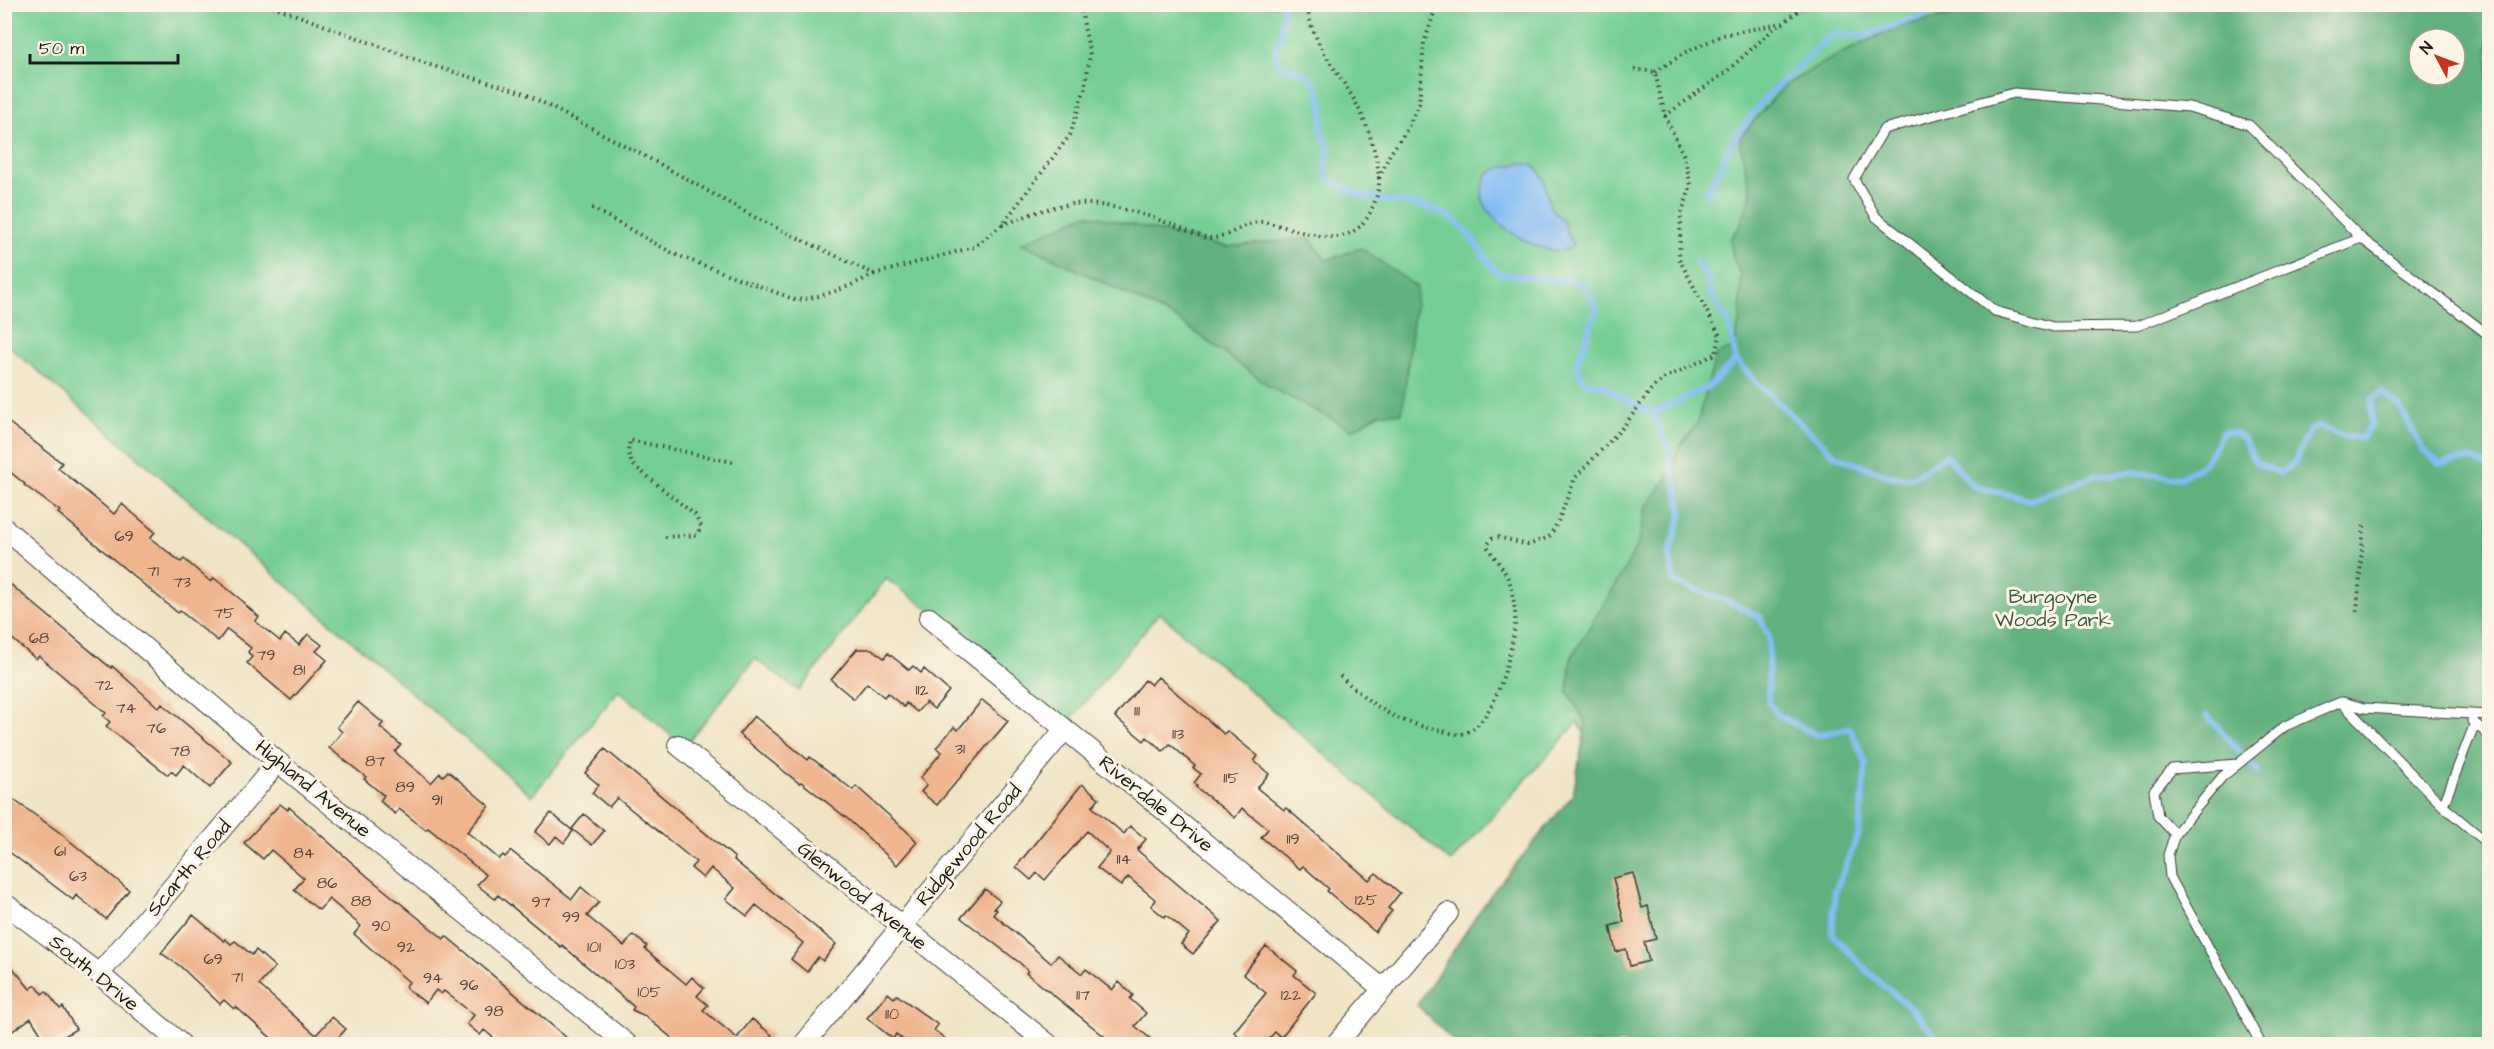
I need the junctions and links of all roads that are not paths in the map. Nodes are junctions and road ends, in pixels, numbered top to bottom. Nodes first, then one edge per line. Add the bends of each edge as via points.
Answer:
1 (2361, 238) junction
2 (2490, 336) edge
3 (4, 528) edge
4 (929, 618) dead end
5 (2341, 702) junction
6 (2461, 712) junction
7 (2490, 715) edge
8 (2475, 723) junction
9 (1065, 729) junction
10 (2490, 736) edge
11 (678, 745) dead end
12 (278, 762) junction
13 (2238, 764) junction
14 (2443, 806) junction
15 (2175, 834) junction
16 (2488, 841) edge
17 (4, 903) edge
18 (1448, 913) dead end
19 (900, 927) junction
20 (99, 974) junction
21 (1383, 989) junction
22 (181, 1044) edge
23 (627, 1044) edge
24 (804, 1044) edge
25 (1048, 1044) edge
26 (1336, 1044) edge
27 (2261, 1044) edge

1 - 1 lane via 2137,326 2053,327 1995,311 1876,217 1854,179 1884,129 2014,93 2189,107 2249,125
1 - 2 lane
3 - 12 street, Highland Avenue
4 - 9 street, Riverdale Drive
5 - 6 lane via 2364,708
5 - 13 lane via 2285,726
5 - 14 lane
6 - 7 lane
6 - 8 lane
8 - 10 lane
8 - 14 lane
9 - 19 street, Ridgewood Road
9 - 21 street, Riverdale Drive
11 - 19 street, Glenwood Avenue
12 - 20 street, Scarth Road
12 - 23 street, Highland Avenue
13 - 15 lane
13 - 15 lane via 2172,769 2154,791 2158,816
14 - 16 lane
15 - 27 lane via 2168,855 2170,877
17 - 20 street, South Drive
18 - 21 street
19 - 24 street, Ridgewood Road
19 - 25 street, Glenwood Avenue
20 - 22 street, South Drive
21 - 26 street

